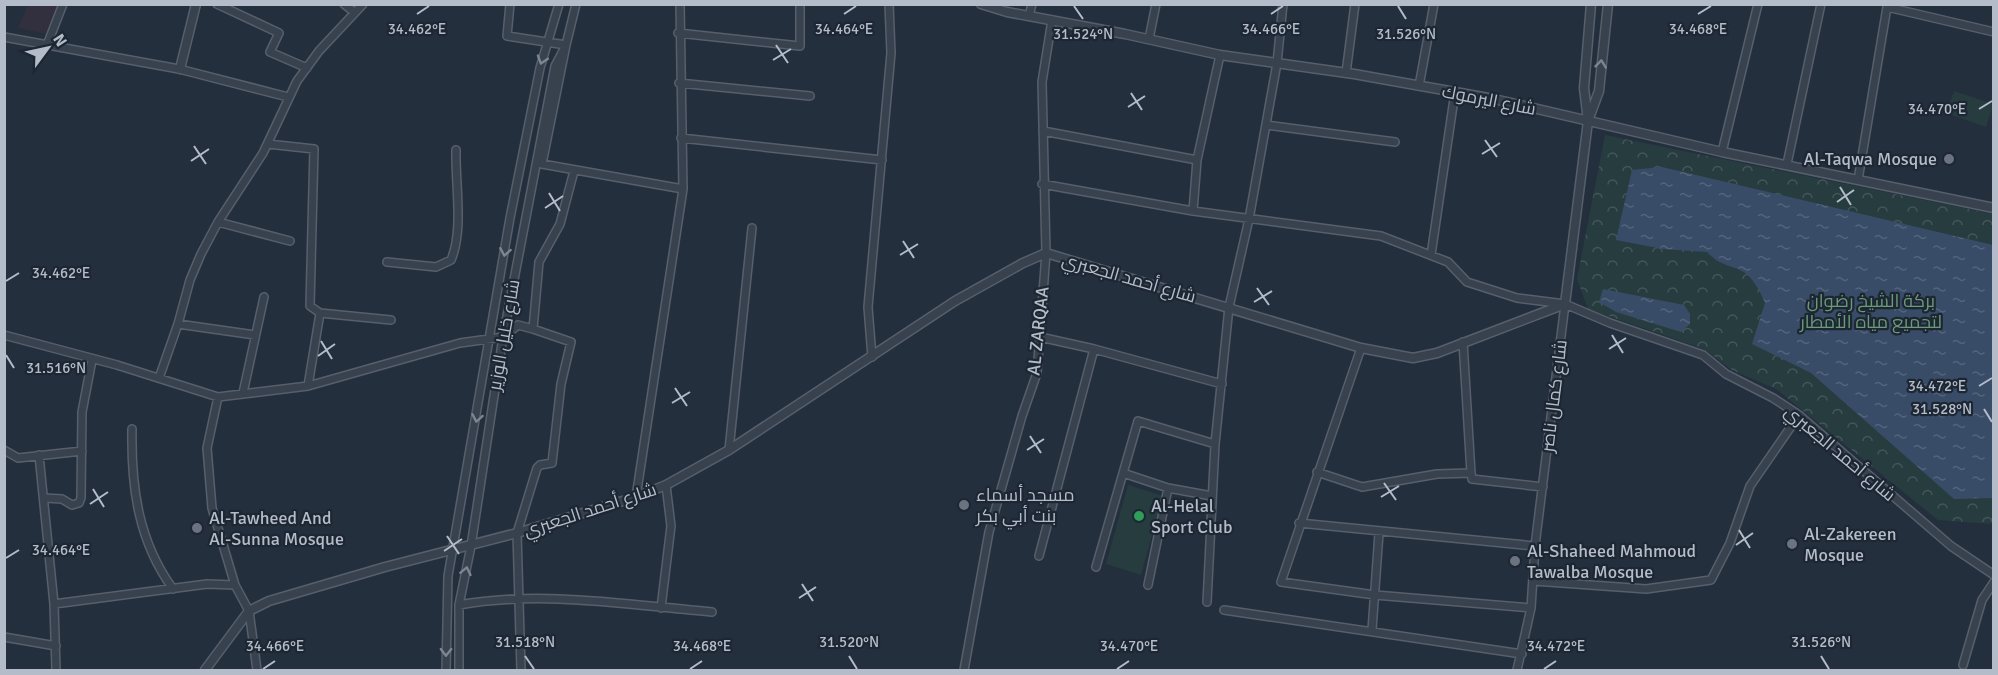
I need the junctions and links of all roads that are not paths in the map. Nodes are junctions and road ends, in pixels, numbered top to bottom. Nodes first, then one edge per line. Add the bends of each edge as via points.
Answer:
1 (63, 4) edge
2 (196, 4) edge
3 (217, 4) edge
4 (344, 4) edge
5 (363, 4) edge
6 (510, 4) edge
7 (559, 4) edge
8 (576, 4) edge
9 (680, 4) edge
10 (800, 4) edge
11 (889, 4) edge
12 (981, 4) edge
13 (1032, 4) edge
14 (1156, 4) edge
15 (1283, 4) edge
16 (1355, 4) edge
17 (1434, 4) edge
18 (1591, 4) edge
19 (1608, 4) edge
20 (1758, 4) edge
21 (1821, 4) edge
22 (354, 12) junction
23 (1029, 16) junction
24 (1052, 20) junction
25 (1994, 32) edge
26 (678, 33) junction
27 (4, 37) edge
28 (1149, 39) junction
29 (548, 42) junction
30 (46, 45) junction
31 (566, 45) junction
32 (1220, 55) junction
33 (1277, 63) junction
34 (307, 68) junction
35 (180, 69) junction
36 (1346, 73) junction
37 (679, 83) junction
38 (1419, 86) junction
39 (1455, 92) junction
40 (810, 96) dead end
41 (288, 97) junction
42 (1587, 121) junction
43 (1266, 125) junction
44 (1043, 131) junction
45 (681, 138) junction
46 (1395, 142) dead end
47 (268, 144) junction
48 (456, 150) dead end
49 (1722, 152) junction
50 (882, 159) junction
51 (1197, 160) junction
52 (1787, 164) junction
53 (574, 171) junction
54 (1858, 180) junction
55 (1042, 184) junction
56 (683, 189) junction
57 (1994, 208) edge
58 (1193, 211) junction
59 (1249, 219) junction
60 (218, 222) junction
61 (752, 228) dead end
62 (290, 241) dead end
63 (1046, 253) junction
64 (1431, 255) junction
65 (387, 262) dead end
66 (264, 297) dead end
67 (1565, 304) junction
68 (1229, 307) junction
69 (320, 313) junction
70 (391, 320) dead end
71 (178, 324) junction
72 (533, 329) junction
73 (4, 335) edge
74 (255, 335) junction
75 (1040, 337) junction
76 (502, 338) junction
77 (490, 339) junction
78 (1463, 342) junction
79 (1361, 348) junction
80 (1095, 349) junction
81 (872, 357) junction
82 (92, 360) junction
83 (159, 378) junction
84 (1222, 384) junction
85 (308, 386) junction
86 (243, 393) junction
87 (218, 397) junction
88 (1799, 415) junction
89 (132, 429) dead end
90 (1215, 444) junction
91 (4, 450) edge
92 (729, 450) junction
93 (82, 451) junction
94 (39, 455) junction
95 (1317, 472) junction
96 (1471, 472) junction
97 (1123, 473) junction
98 (666, 485) junction
99 (1543, 487) junction
100 (1168, 488) junction
101 (1212, 496) junction
102 (45, 498) junction
103 (636, 498) junction
104 (1299, 524) junction
105 (517, 533) junction
106 (1379, 533) junction
107 (471, 546) junction
108 (1535, 546) junction
109 (453, 551) junction
110 (1039, 556) dead end
111 (1096, 567) dead end
112 (1994, 575) edge
113 (1534, 581) junction
114 (1994, 582) edge
115 (235, 585) junction
116 (1148, 585) dead end
117 (173, 589) junction
118 (1375, 595) junction
119 (518, 599) junction
120 (1207, 602) dead end
121 (54, 604) junction
122 (459, 605) junction
123 (661, 608) junction
124 (1531, 608) junction
125 (1224, 610) dead end
126 (249, 611) junction
127 (712, 612) dead end
128 (1372, 630) junction
129 (4, 637) edge
130 (56, 646) junction
131 (1522, 654) junction
132 (1963, 664) dead end
133 (56, 670) edge
134 (205, 670) edge
135 (257, 670) edge
136 (446, 670) edge
137 (459, 670) edge
138 (521, 670) edge
139 (964, 670) edge
140 (1517, 670) edge

1 - 30 street
2 - 35 street
3 - 34 street via 279,33 270,52
4 - 22 street
5 - 22 street
6 - 29 street via 507,36
7 - 29 street, شارع خليل الوزير
8 - 31 street, شارع خليل الوزير
9 - 26 street
10 - 26 street via 800,46
11 - 50 street via 891,53
12 - 23 street, شارع اليرموك
13 - 23 street
14 - 28 street
15 - 33 street
16 - 36 street
17 - 38 street
18 - 42 street, شارع كمال ناصر via 1584,88
42 -> 19 street, شارع كمال ناصر via 1599,91
20 - 49 street
21 - 52 street
22 - 34 street
23 - 24 street, شارع اليرموك
24 - 28 street, شارع اليرموك
24 - 44 street, AL ZARQAA via 1042,82
25 - 54 street via 1887,7
26 - 37 street
27 - 30 street
28 - 32 street, شارع اليرموك
29 - 31 street
29 -> 77 street, شارع خليل الوزير via 528,124
30 - 35 street
31 - 53 street via 542,164
31 - 76 street, شارع خليل الوزير via 555,66
32 - 33 street, شارع اليرموك
32 - 51 street
33 - 36 street, شارع اليرموك
33 - 43 street
34 - 41 street
35 - 41 street
36 - 38 street, شارع اليرموك
37 - 40 street
37 - 45 street
38 - 39 street, شارع اليرموك
39 - 42 street, شارع اليرموك
39 - 64 street
41 - 47 street
42 - 49 street, شارع اليرموك
42 - 67 street, شارع كمال ناصر
43 - 46 street
43 - 59 street
44 - 51 street
44 - 55 street, AL ZARQAA
45 - 50 street
45 - 56 street
47 - 60 street
47 - 69 street via 314,149 310,306
48 - 65 street via 455,188 460,208 451,260 436,267
49 - 52 street, شارع اليرموك
50 - 81 street via 868,307
51 - 58 street
52 - 54 street, شارع اليرموك
53 - 56 street
53 - 72 street via 560,224 539,262
54 - 57 street, شارع اليرموك
55 - 58 street
55 - 63 street, AL ZARQAA
56 - 103 street
58 - 59 street
59 - 64 street via 1381,236
59 - 68 street
60 - 62 street
60 - 71 street via 190,280
61 - 92 street
63 - 68 street, شارع أحمد الجعبري
63 - 75 street, AL ZARQAA
63 - 81 street, شارع أحمد الجعبري via 955,301
64 - 67 street via 1448,262 1467,282 1517,298
66 - 74 street
67 - 78 street, شارع أحمد الجعبري
67 - 88 street, شارع أحمد الجعبري via 1703,355 1726,374
67 - 99 street, شارع كمال ناصر
68 - 79 street, شارع أحمد الجعبري
68 - 84 street
69 - 70 street
69 - 85 street
71 - 74 street
71 - 83 street
72 - 76 street via 518,325
72 - 105 street via 571,342 561,384 552,463 537,468
73 - 82 street
74 - 86 street
75 - 80 street
75 - 139 street, AL ZARQAA via 1037,373 989,532
76 - 77 street
76 - 107 street, شارع خليل الوزير
77 - 85 street via 460,343
77 -> 109 street, شارع خليل الوزير
78 - 79 street, شارع أحمد الجعبري via 1413,358
78 - 96 street
79 - 95 street
80 - 84 street
80 - 110 street
81 - 92 street, شارع أحمد الجعبري
82 - 83 street
82 - 93 street via 82,412
83 - 87 street
84 - 90 street
85 - 86 street
86 - 87 street
87 - 115 street via 207,448 208,484
88 - 112 street, شارع أحمد الجعبري via 1951,546
88 - 113 street via 1750,486 1730,543 1711,580 1646,589
89 - 117 street via 134,499 159,570
90 - 97 street via 1138,421
90 - 101 street
91 - 94 street via 18,458
92 - 98 street, شارع أحمد الجعبري
93 - 94 street
93 - 102 street via 79,503
94 - 102 street
95 - 96 street via 1362,487
95 - 104 street
96 - 99 street via 1472,479
97 - 100 street
97 - 111 street
98 - 103 street, شارع أحمد الجعبري
98 - 123 street via 671,526
99 - 108 street, شارع كمال ناصر
100 - 101 street
100 - 116 street
101 - 120 street
102 - 121 street
103 - 105 street, شارع أحمد الجعبري
104 - 106 street
104 - 118 street via 1281,582
105 - 107 street, شارع أحمد الجعبري
105 - 119 street
106 - 108 street
106 - 118 street
107 - 109 street, شارع أحمد الجعبري
122 -> 107 street, شارع خليل الوزير
108 - 113 street, شارع كمال ناصر
109 - 126 street, شارع أحمد الجعبري via 269,601
109 -> 136 street, شارع خليل الوزير via 448,576
113 - 124 street, شارع كمال ناصر
114 - 132 street via 1982,600
115 - 117 street
115 - 126 street
117 - 121 street
118 - 124 street
118 - 128 street
119 - 122 street
119 - 123 street
119 - 138 street
121 - 130 street
122 - 137 street, شارع خليل الوزير
123 - 127 street
124 - 131 street, شارع كمال ناصر
125 - 128 street
126 - 134 street, شارع أحمد الجعبري
126 - 135 street
128 - 131 street
129 - 130 street
130 - 133 street
131 - 140 street, شارع كمال ناصر

